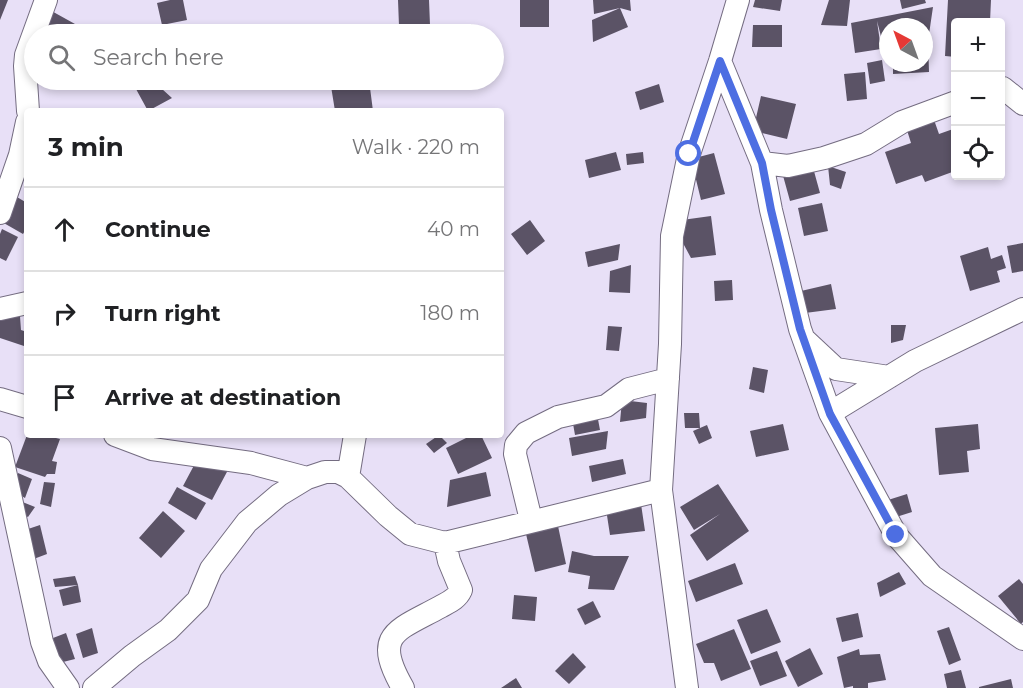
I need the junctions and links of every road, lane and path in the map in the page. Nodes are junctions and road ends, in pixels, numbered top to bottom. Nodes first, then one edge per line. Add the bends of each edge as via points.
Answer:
1 (46, 0) edge
2 (738, 0) edge
3 (37, 24) edge
4 (720, 61) junction
5 (27, 90) edge
6 (1005, 90) edge
7 (951, 104) edge
8 (1023, 104) edge
9 (28, 108) edge
10 (24, 136) edge
11 (762, 163) junction
12 (0, 213) edge
13 (24, 304) edge
14 (0, 309) edge
15 (1023, 309) edge
16 (803, 338) junction
17 (889, 377) junction
18 (668, 379) junction
19 (0, 399) edge
20 (24, 406) edge
21 (830, 414) junction
22 (123, 438) edge
23 (354, 438) edge
24 (0, 448) edge
25 (348, 477) junction
26 (307, 478) junction
27 (660, 490) junction
28 (531, 520) junction
29 (445, 543) junction
30 (1023, 639) edge
31 (68, 688) edge
32 (94, 688) edge
33 (403, 688) edge
34 (687, 688) edge

1 - 3 street
2 - 4 street
4 - 11 street
4 - 18 street via 689,154 672,236
5 - 9 street
6 - 8 street
7 - 11 street via 902,122 866,144 788,166
10 - 12 street
11 - 16 street
13 - 14 street
15 - 17 street
16 - 17 street via 836,369
16 - 21 street
17 - 21 street
18 - 27 street
18 - 28 street via 629,389 606,406 558,417 526,433 516,445 515,454
19 - 20 street
21 - 30 street via 896,535 932,576
22 - 26 street via 152,449 251,463
23 - 25 street
24 - 31 street via 42,642 49,661
25 - 26 street via 325,472
25 - 29 street via 410,534
26 - 32 street via 247,522 211,569 198,600 168,630
27 - 28 street
27 - 34 street
28 - 29 street
29 - 33 street via 461,590 454,599 393,636 388,645 390,660

